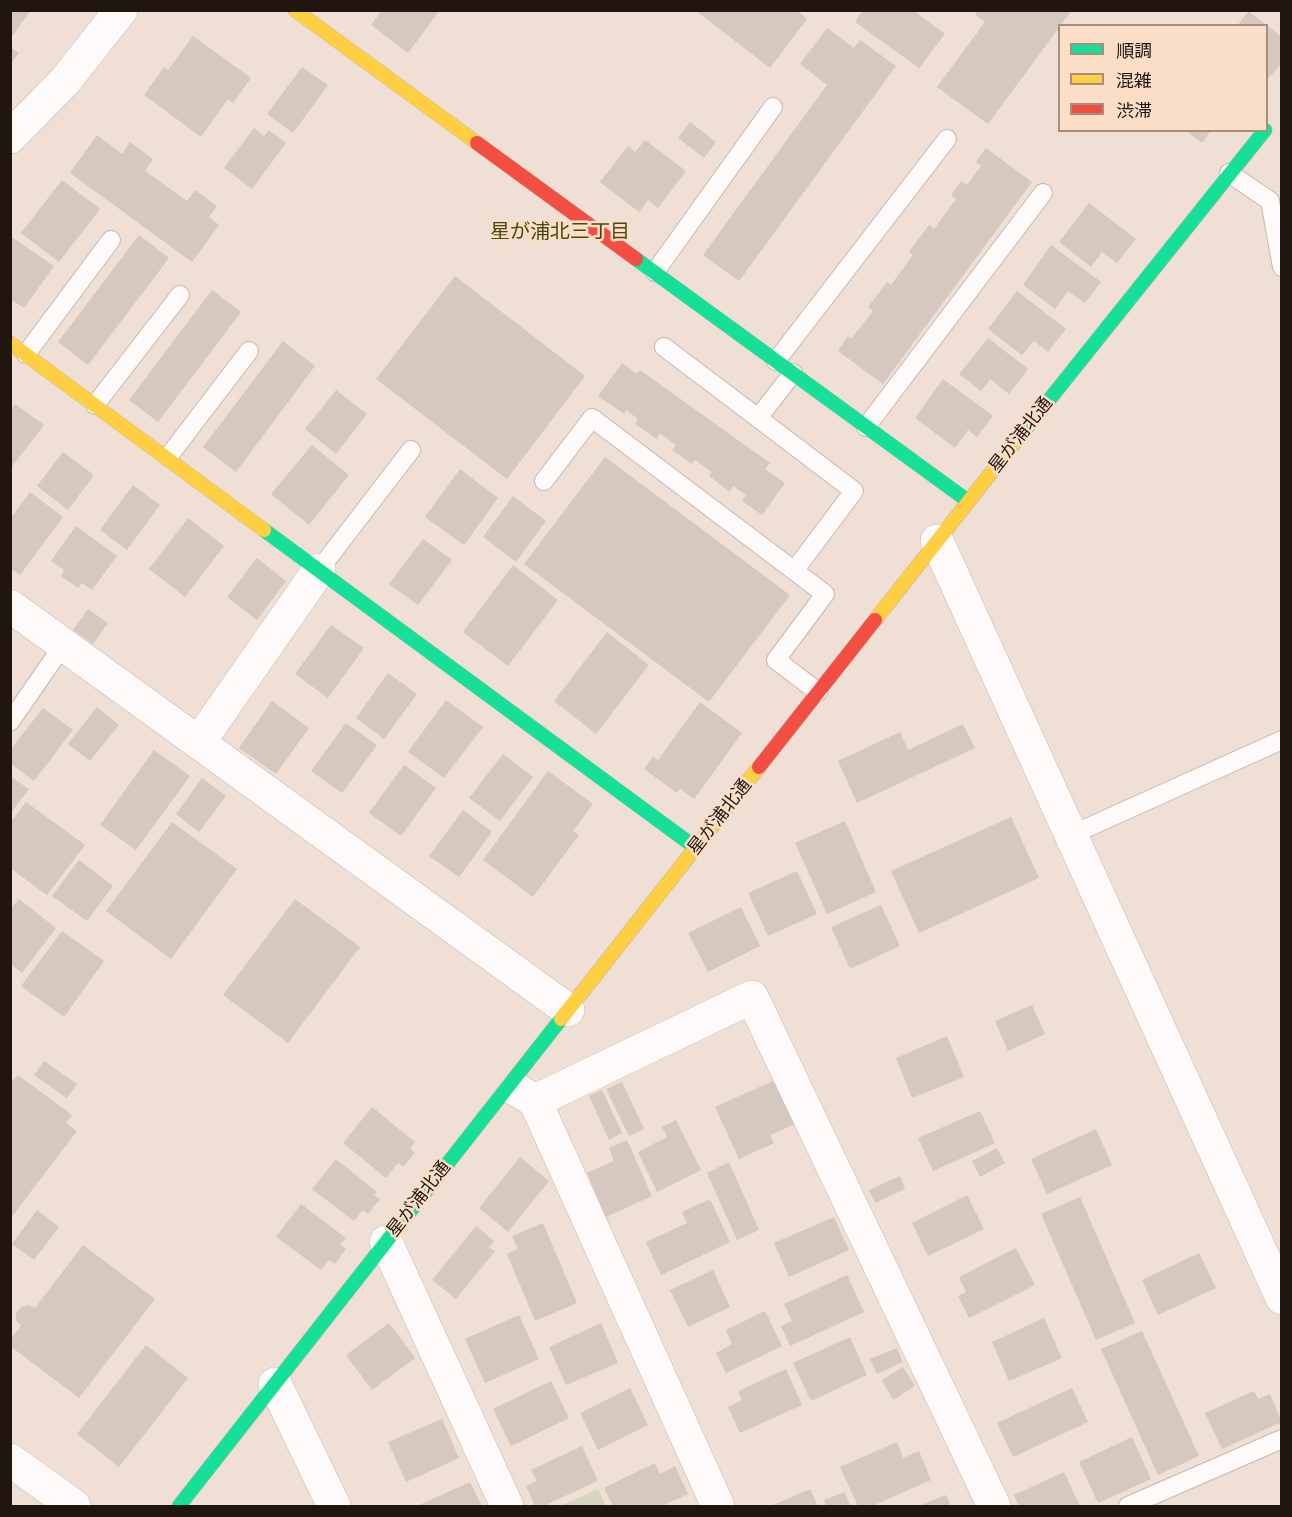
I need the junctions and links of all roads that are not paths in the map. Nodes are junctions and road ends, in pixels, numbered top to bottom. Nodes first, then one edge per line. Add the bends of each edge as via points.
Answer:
1 (121, 10) edge
2 (295, 10) edge
3 (772, 107) dead end
4 (1263, 132) edge
5 (10, 137) edge
6 (946, 139) dead end
7 (1229, 173) junction
8 (1042, 193) dead end
9 (111, 240) dead end
10 (1281, 267) edge
11 (655, 272) junction
12 (180, 295) dead end
13 (10, 343) edge
14 (664, 346) dead end
15 (249, 351) dead end
16 (26, 354) junction
17 (776, 361) junction
18 (792, 373) junction
19 (95, 405) junction
20 (758, 418) junction
21 (866, 427) junction
22 (411, 450) dead end
23 (168, 457) junction
24 (544, 481) dead end
25 (968, 501) junction
26 (937, 541) junction
27 (319, 570) junction
28 (794, 570) junction
29 (10, 606) edge
30 (64, 644) junction
31 (819, 692) junction
32 (10, 722) edge
33 (1281, 740) edge
34 (200, 742) junction
35 (1071, 835) junction
36 (696, 848) junction
37 (568, 1010) junction
38 (522, 1093) junction
39 (386, 1242) junction
40 (1281, 1298) edge
41 (275, 1384) junction
42 (1281, 1439) edge
43 (10, 1460) edge
44 (74, 1506) edge
45 (179, 1506) edge
46 (334, 1506) edge
47 (507, 1506) edge
48 (718, 1506) edge
49 (994, 1506) edge
50 (1128, 1506) edge

1 - 5 street via 65,81
2 - 11 street
3 - 11 lane
4 - 7 street, 星が浦北通
6 - 17 lane
7 - 10 lane via 1270,201
7 - 25 street, 星が浦北通
8 - 21 lane
9 - 16 lane
11 - 17 street
12 - 19 lane
13 - 16 street
14 - 20 lane
15 - 23 lane
16 - 19 street
17 - 18 street
18 - 20 lane
18 - 21 street
19 - 23 street
20 - 28 lane via 854,491
21 - 25 street
22 - 27 lane
23 - 27 street
24 - 28 lane via 592,418
25 - 26 street, 星が浦北通
26 - 31 street, 星が浦北通
26 - 35 street
27 - 34 street
27 - 36 street
28 - 31 lane via 825,594 776,660
29 - 30 street
30 - 32 lane
30 - 34 street
31 - 36 street, 星が浦北通
33 - 35 lane
34 - 37 street
35 - 40 street
36 - 37 street, 星が浦北通
37 - 38 street, 星が浦北通
38 - 39 street, 星が浦北通
38 - 48 street
38 - 49 street via 752,997
39 - 41 street, 星が浦北通
39 - 47 street
41 - 45 street, 星が浦北通
41 - 46 street
42 - 50 lane
43 - 44 street

